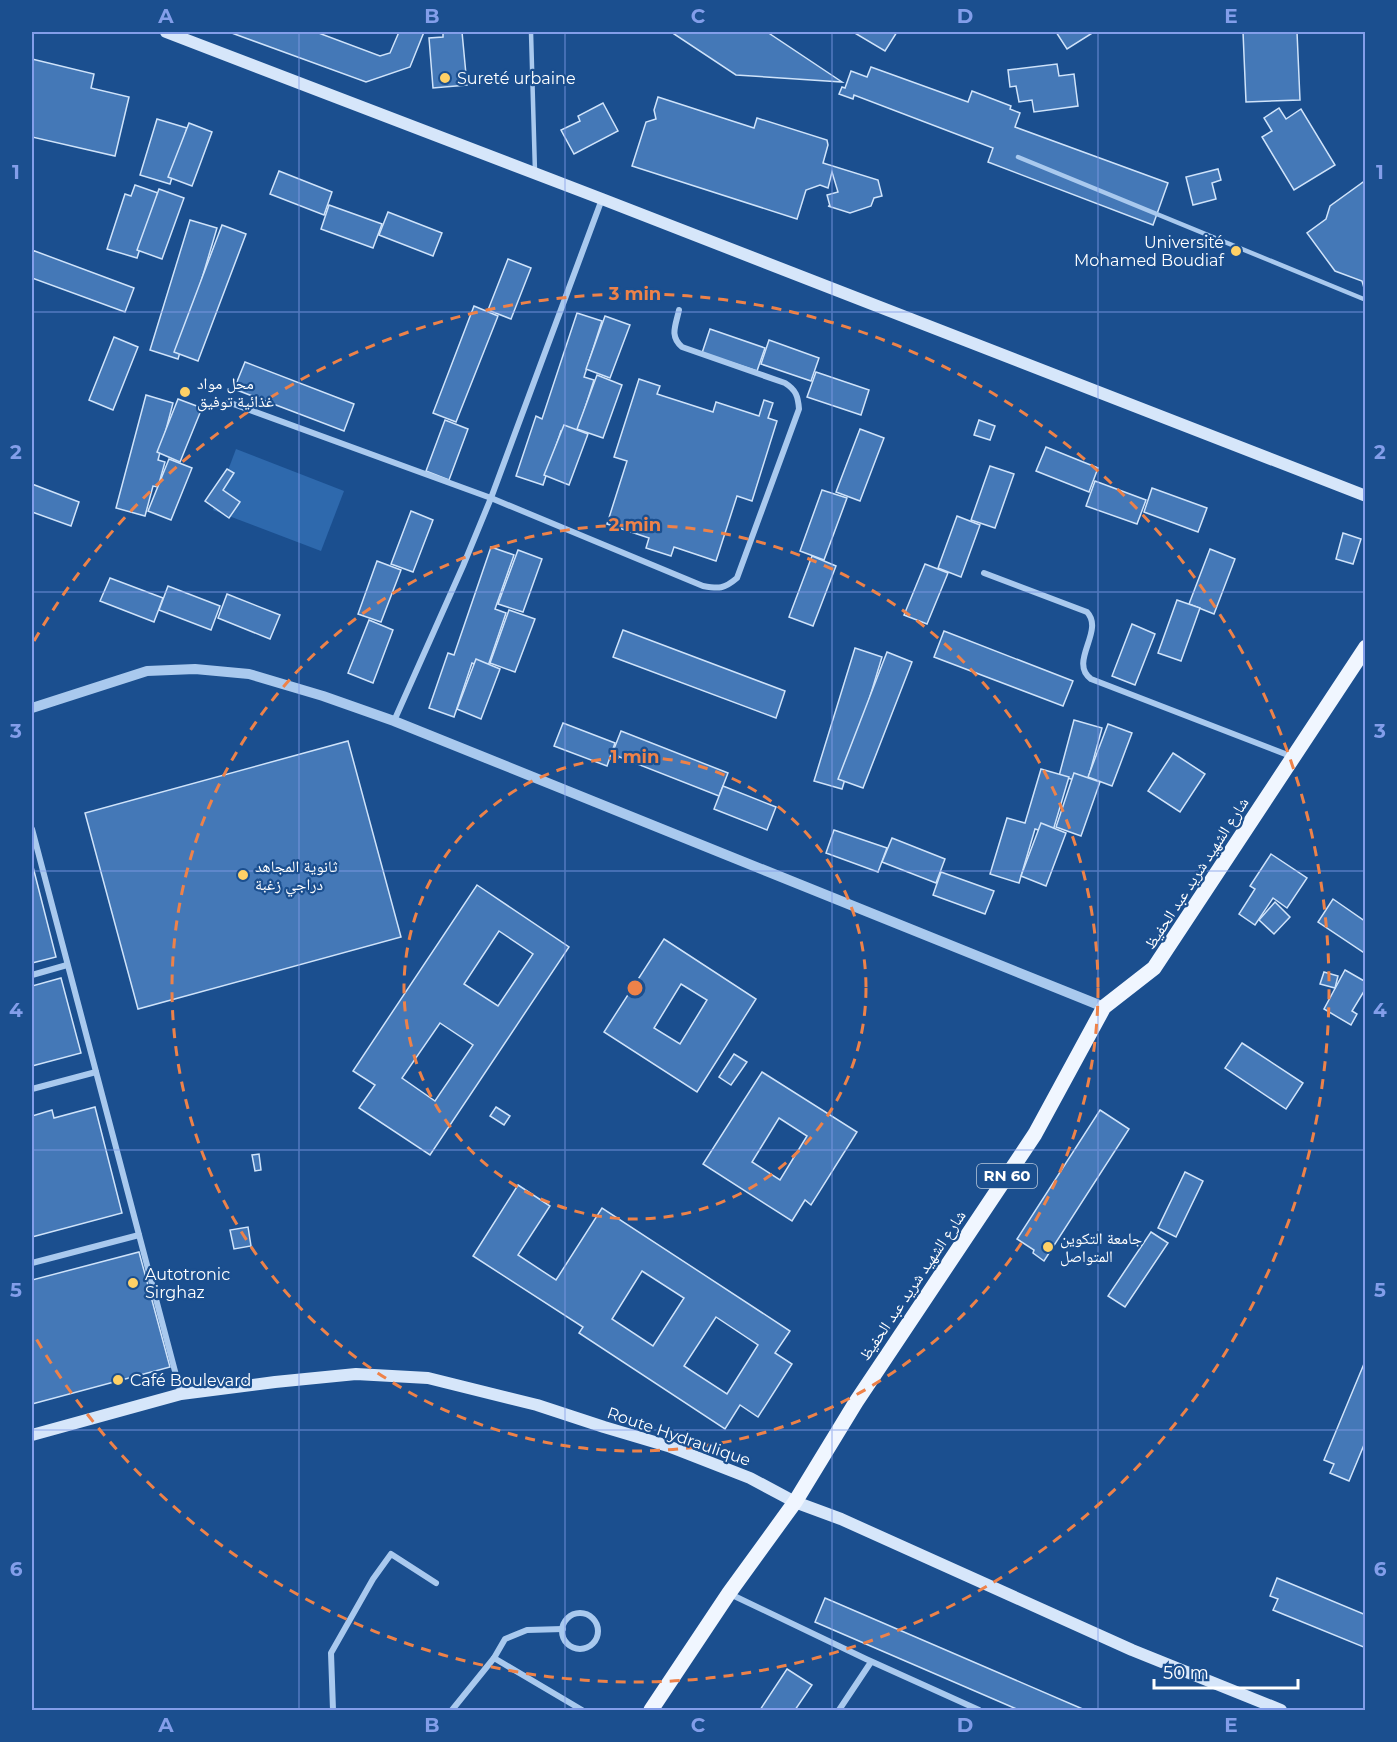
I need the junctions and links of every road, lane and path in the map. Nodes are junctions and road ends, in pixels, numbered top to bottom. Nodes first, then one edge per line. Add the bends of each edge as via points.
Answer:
1 (166, 32) edge
2 (531, 32) edge
3 (1018, 157) dead end
4 (535, 174) junction
5 (602, 199) junction
6 (1365, 300) edge
7 (679, 310) dead end
8 (228, 402) dead end
9 (1365, 496) edge
10 (491, 498) junction
11 (984, 573) dead end
12 (1365, 647) edge
13 (32, 708) edge
14 (394, 721) junction
15 (1293, 757) junction
16 (32, 829) edge
17 (67, 965) junction
18 (32, 975) edge
19 (1104, 1007) junction
20 (96, 1072) junction
21 (32, 1089) edge
22 (139, 1235) junction
23 (32, 1263) edge
24 (181, 1394) junction
25 (32, 1435) edge
26 (795, 1502) junction
27 (436, 1583) dead end
28 (729, 1593) junction
29 (562, 1629) junction
30 (494, 1658) junction
31 (871, 1662) junction
32 (333, 1710) edge
33 (452, 1710) edge
34 (582, 1710) edge
35 (651, 1710) edge
36 (839, 1710) edge
37 (979, 1710) edge
38 (1281, 1710) edge

1 - 4 main road
2 - 4 lane
3 - 6 lane
4 - 5 main road
5 - 9 main road
5 - 10 street
7 - 10 street via 674,332 682,347 785,383 798,397 799,409 736,578 728,586 703,586
8 - 10 street
10 - 14 street
11 - 15 street via 1087,612 1093,624 1083,669 1091,679
12 - 15 main road, شارع الشهيد شريد عبد الحفيظ / RN 60
13 - 14 street via 147,671 195,669 249,674
14 - 19 street
15 - 19 main road, شارع الشهيد شريد عبد الحفيظ / RN 60 via 1154,968
16 - 17 street
17 - 18 street
17 - 20 street
19 - 26 main road, شارع الشهيد شريد عبد الحفيظ / RN 60 via 1035,1134 856,1402
20 - 21 street
20 - 22 street
22 - 23 street
22 - 24 street
24 - 25 main road, Route Hydraulique
24 - 26 main road, Route Hydraulique via 356,1374 428,1378 537,1405 668,1446 750,1478
26 - 28 main road, شارع الشهيد شريد عبد الحفيظ / RN 60
26 - 38 main road, Route Hydraulique via 1132,1650
27 - 32 street via 391,1554 331,1653
28 - 31 street
28 - 35 main road, شارع الشهيد شريد عبد الحفيظ / RN 60
29 - 29 street via 565,1641 575,1648 587,1648 598,1634 592,1618 582,1614 567,1619
29 - 30 street via 527,1630 505,1639
30 - 33 street
30 - 34 street
31 - 36 street
31 - 37 street

